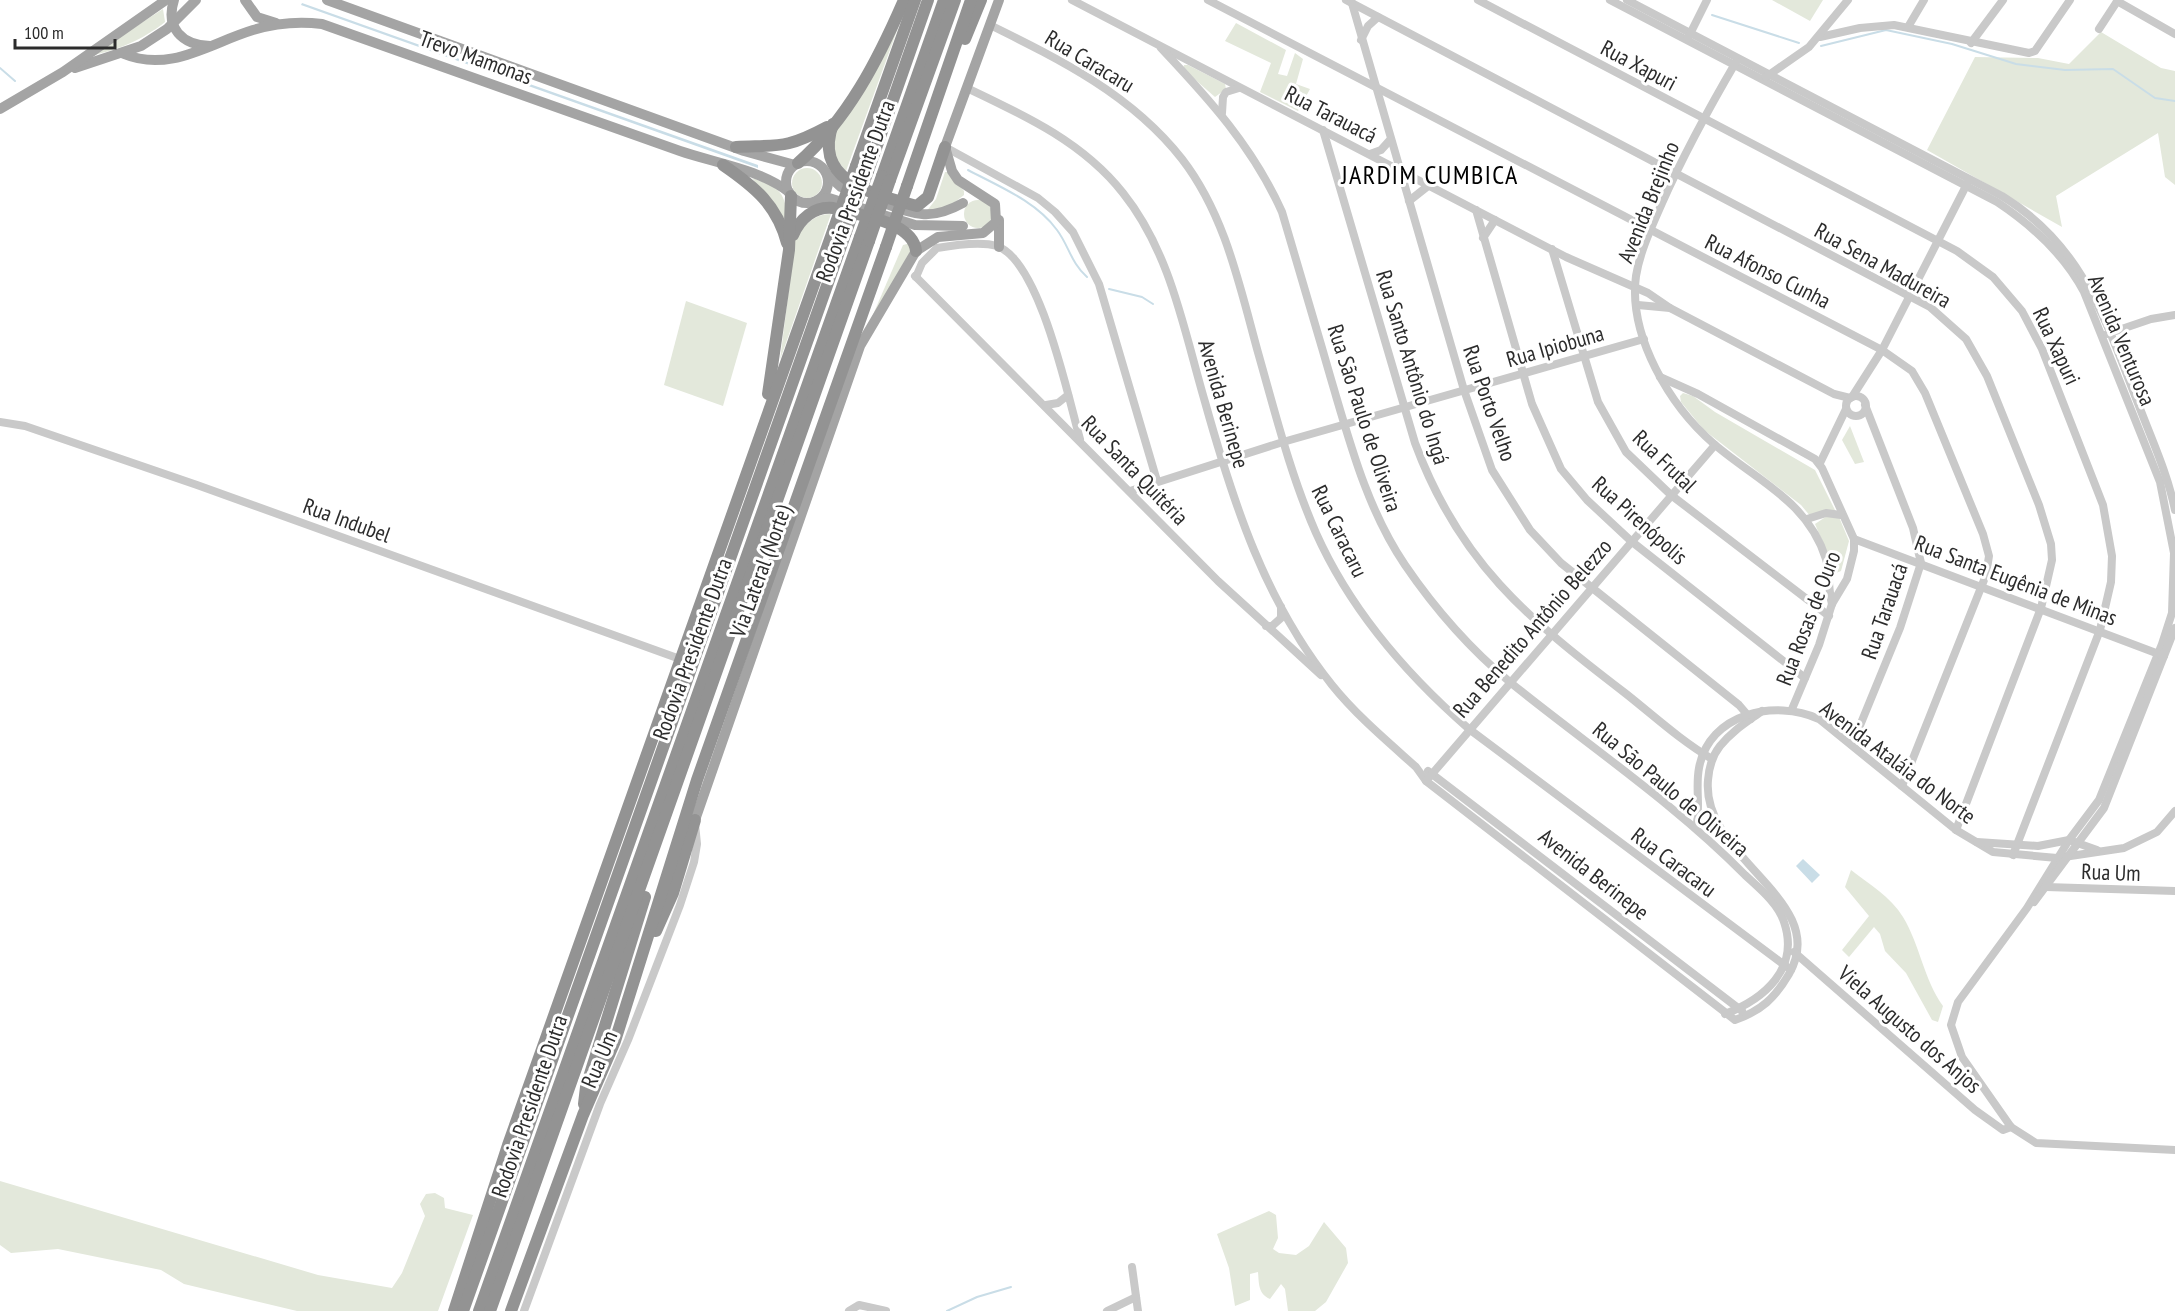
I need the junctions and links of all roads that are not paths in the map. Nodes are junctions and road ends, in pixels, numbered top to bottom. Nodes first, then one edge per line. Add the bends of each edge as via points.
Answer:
1 (166, 0) edge
2 (174, 0) edge
3 (196, 0) edge
4 (245, 0) edge
5 (327, 0) edge
6 (904, 0) edge
7 (915, 0) edge
8 (928, 0) edge
9 (944, 0) edge
10 (955, 0) edge
11 (971, 0) edge
12 (981, 0) edge
13 (999, 0) edge
14 (1072, 0) edge
15 (1209, 0) edge
16 (1478, 0) edge
17 (1610, 0) edge
18 (1627, 0) edge
19 (1707, 0) edge
20 (1848, 0) edge
21 (1924, 0) edge
22 (2003, 0) edge
23 (2070, 0) edge
24 (1349, 1) edge
25 (2118, 1) edge
26 (1378, 17) junction
27 (172, 24) junction
28 (277, 24) junction
29 (990, 25) junction
30 (1908, 27) junction
31 (2099, 29) dead end
32 (2175, 34) edge
33 (1820, 37) junction
34 (1688, 38) junction
35 (1361, 40) junction
36 (1971, 43) junction
37 (213, 46) junction
38 (1161, 48) junction
39 (124, 54) junction
40 (1736, 62) junction
41 (63, 72) junction
42 (1765, 77) junction
43 (1374, 85) junction
44 (967, 88) junction
45 (1241, 88) junction
46 (939, 90) junction
47 (0, 109) edge
48 (1222, 113) junction
49 (1703, 118) junction
50 (833, 124) junction
51 (1323, 130) junction
52 (1337, 137) junction
53 (1390, 140) junction
54 (736, 147) junction
55 (945, 147) junction
56 (1332, 154) junction
57 (1370, 154) junction
58 (796, 164) junction
59 (723, 165) junction
60 (862, 169) junction
61 (1398, 169) junction
62 (1676, 174) junction
63 (828, 176) junction
64 (886, 178) junction
65 (1968, 183) junction
66 (1428, 186) junction
67 (790, 194) junction
68 (978, 195) junction
69 (819, 200) junction
70 (1409, 201) junction
71 (963, 203) junction
72 (1476, 210) junction
73 (998, 215) junction
74 (1495, 220) junction
75 (967, 230) junction
76 (1650, 231) junction
77 (1483, 238) junction
78 (865, 239) junction
79 (1938, 241) junction
80 (999, 247) junction
81 (1552, 249) junction
82 (789, 250) junction
83 (916, 251) junction
84 (1566, 256) junction
85 (1558, 272) junction
86 (1636, 289) junction
87 (1910, 297) junction
88 (1638, 305) junction
89 (1670, 308) junction
90 (2175, 315) edge
91 (2107, 334) junction
92 (1644, 339) junction
93 (1882, 350) junction
94 (1583, 357) junction
95 (1523, 375) junction
96 (1660, 377) junction
97 (1464, 390) junction
98 (1068, 395) junction
99 (1853, 404) junction
100 (1046, 405) junction
101 (1404, 408) junction
102 (1869, 421) junction
103 (0, 422) edge
104 (1344, 425) junction
105 (762, 429) junction
106 (1080, 439) junction
107 (1283, 442) junction
108 (1715, 445) junction
109 (1221, 461) junction
110 (1820, 463) junction
111 (1157, 481) junction
112 (1130, 491) junction
113 (1671, 495) junction
114 (2175, 510) edge
115 (1841, 515) junction
116 (1807, 519) junction
117 (2172, 521) edge
118 (2173, 533) edge
119 (1854, 539) junction
120 (1631, 541) junction
121 (1921, 562) junction
122 (1982, 586) junction
123 (1589, 588) junction
124 (1832, 604) junction
125 (1281, 606) junction
126 (2041, 608) junction
127 (1829, 616) junction
128 (1266, 626) junction
129 (2175, 628) edge
130 (2100, 630) junction
131 (1550, 635) junction
132 (2161, 655) junction
133 (680, 659) junction
134 (1805, 678) junction
135 (1509, 681) junction
136 (1333, 686) junction
137 (1728, 698) junction
138 (1792, 709) junction
139 (1749, 716) junction
140 (1730, 723) junction
141 (1469, 729) junction
142 (1852, 745) junction
143 (1703, 754) junction
144 (1712, 759) junction
145 (1416, 767) junction
146 (1432, 773) junction
147 (1426, 781) junction
148 (1902, 786) junction
149 (2175, 811) edge
150 (665, 816) junction
151 (695, 820) junction
152 (2171, 824) edge
153 (1696, 828) junction
154 (1956, 830) junction
155 (2074, 840) junction
156 (1977, 843) junction
157 (2016, 845) junction
158 (2097, 850) junction
159 (2013, 855) junction
160 (2067, 856) junction
161 (2043, 857) junction
162 (2057, 858) junction
163 (2049, 871) junction
164 (2046, 887) junction
165 (2175, 891) edge
166 (2027, 908) junction
167 (1777, 909) joint
168 (1792, 952) junction
169 (1787, 968) junction
170 (628, 996) junction
171 (1739, 1009) junction
172 (1725, 1014) junction
173 (1746, 1016) junction
174 (1735, 1020) joint
175 (583, 1114) junction
176 (2011, 1126) junction
177 (2175, 1150) edge
178 (1132, 1267) dead end
179 (1136, 1297) junction
180 (850, 1310) edge
181 (454, 1311) edge
182 (463, 1311) edge
183 (479, 1311) edge
184 (490, 1311) edge
185 (511, 1311) edge
186 (524, 1311) edge
187 (886, 1311) edge
188 (1107, 1311) edge
189 (1138, 1311) edge

1 - 41 main road
2 - 27 main road
3 - 27 main road
4 - 28 main road via 257,17
5 - 54 main road, Trevo Mamonas
6 - 50 highway via 865,83
7 - 60 highway
8 - 60 highway
9 - 64 highway, Rodovia Presidente Dutra
10 - 64 highway, Rodovia Presidente Dutra
11 - 46 highway, Rodovia Presidente Dutra
12 - 46 highway
13 - 29 main road
14 - 38 street, Rua Tarauacá
15 - 43 street, Rua Afonso Cunha
16 - 49 street, Rua Xapuri
17 - 34 street, Avenida Venturosa
18 - 34 street, Avenida Venturosa
19 - 34 street
20 - 33 street
21 - 30 street
22 - 36 street
23 - 36 street via 2035,51 2013,52
24 - 26 street, Rua Sena Madureira
24 - 35 street, Rua Porto Velho
25 - 31 street
25 - 32 street
26 - 35 street
26 - 62 street, Rua Sena Madureira
27 - 37 main road via 184,40
27 - 39 main road
28 - 37 main road, Trevo Mamonas
28 - 59 main road, Trevo Mamonas via 303,22 332,27
29 - 44 main road
29 - 107 street, Rua Caracaru via 1117,95 1183,160 1225,236
30 - 33 street via 1880,26
30 - 36 street
33 - 42 street
34 - 40 street, Avenida Venturosa
35 - 43 street, Rua Porto Velho
37 - 39 main road, Trevo Mamonas via 163,60 136,59
38 - 45 street, Rua Tarauacá
38 - 48 street, Rua São Paulo de Oliveira
39 - 41 main road
40 - 42 street, Avenida Venturosa
40 - 49 street, Avenida Brejinho
41 - 47 main road
42 - 65 street, Avenida Venturosa
43 - 53 street, Rua Porto Velho
43 - 76 street, Rua Afonso Cunha
44 - 55 main road
44 - 109 street, Avenida Berinepe via 1047,128 1072,146 1110,178 1138,214 1163,261
45 - 48 street via 1223,97
45 - 51 street, Rua Tarauacá
46 - 170 highway, Rodovia Presidente Dutra, bridge via 697,780
48 - 104 street, Rua São Paulo de Oliveira via 1252,154 1282,212
49 - 62 street, Avenida Brejinho
49 - 79 street, Rua Xapuri
50 - 54 highway via 789,145
50 - 55 highway via 827,147 829,159 840,174 856,185 917,206 928,197
50 - 58 highway
51 - 52 street, Rua Tarauacá
51 - 56 street, Rua Santo Antônio do Ingá
52 - 56 street
52 - 57 street, Rua Tarauacá
53 - 57 street via 1384,148
53 - 61 street, Rua Porto Velho
54 - 58 main road, Trevo Mamonas
55 - 68 main road via 954,175
55 - 111 street via 1038,198 1073,232 1099,284
56 - 101 street, Rua Santo Antônio do Ingá
57 - 61 street, Rua Tarauacá
58 - 63 main road via 817,163
58 - 67 main road via 786,179
59 - 67 main road, Trevo Mamonas via 778,184
59 - 82 highway via 747,180 766,199 783,229
60 - 105 highway, bridge via 834,228
60 - 182 highway, bridge via 846,232
61 - 66 street, Rua Tarauacá
61 - 70 street, Rua Porto Velho
62 - 76 street, Avenida Brejinho
62 - 87 street, Rua Sena Madureira
63 - 69 main road via 828,186
63 - 71 main road via 841,187 922,216 946,212
64 - 78 highway, Rodovia Presidente Dutra, bridge
65 - 79 street
65 - 91 street, Avenida Venturosa via 2005,207 2058,252
66 - 70 street
66 - 72 street, Rua Tarauacá
67 - 69 main road via 803,203
67 - 82 highway
68 - 71 main road
68 - 73 main road via 992,201
69 - 75 main road via 829,198 923,227 949,224
70 - 97 street, Rua Porto Velho
71 - 75 main road via 959,213
72 - 74 street, Rua Tarauacá
72 - 77 street, Rua Pirenópolis
73 - 75 main road via 991,229 983,234
73 - 80 main road
74 - 77 street
74 - 81 street, Rua Tarauacá
75 - 83 main road via 933,238
76 - 86 street, Avenida Brejinho via 1639,263
76 - 93 street, Rua Afonso Cunha
77 - 95 street, Rua Pirenópolis
78 - 150 highway, Rodovia Presidente Dutra
78 - 183 highway, Rodovia Presidente Dutra
79 - 87 street
79 - 130 street, Rua Xapuri via 1975,262 2010,294 2042,349 2095,482 2109,528 2111,582
80 - 98 street via 1024,272 1037,294
80 - 100 street, Rua Santa Quitéria via 937,248 915,277
81 - 84 street, Rua Tarauacá
81 - 85 street, Rua Frutal
82 - 83 highway via 800,222 828,208 898,226 913,239
82 - 105 highway
83 - 151 main road, Via Lateral (Norte) via 860,346
84 - 85 street
84 - 86 street, Rua Tarauacá
85 - 94 street, Rua Frutal
86 - 88 street, Avenida Brejinho
86 - 89 street, Rua Tarauacá
87 - 93 street
87 - 126 street, Rua Sena Madureira via 1930,307 1954,327 1987,376 2051,544 2052,560
88 - 89 street, Rua Tarauacá
88 - 92 street, Avenida Brejinho
89 - 99 street, Rua Tarauacá
90 - 91 street
91 - 114 street, Avenida Venturosa via 2163,469
91 - 117 street, Avenida Venturosa
92 - 94 street, Rua Ipiobuna
92 - 96 street, Avenida Brejinho
93 - 99 street
93 - 122 street, Rua Afonso Cunha via 1912,371 1925,393 1987,546 1988,565
94 - 95 street, Rua Ipiobuna
94 - 113 street, Rua Frutal via 1614,435 1639,467
95 - 97 street, Rua Ipiobuna
95 - 120 street, Rua Pirenópolis via 1541,429 1561,469
96 - 108 street, Avenida Brejinho via 1686,416
96 - 110 street
97 - 101 street, Rua Ipiobuna
97 - 123 street, Rua Porto Velho via 1484,453 1509,500 1548,551
98 - 100 street via 1058,403
98 - 106 street
99 - 102 street, Rua Tarauacá
99 - 102 street
99 - 110 street
100 - 106 street, Rua Santa Quitéria
101 - 104 street, Rua Ipiobuna
101 - 131 street, Rua Santo Antônio do Ingá via 1427,474 1456,530 1490,576
102 - 121 street, Rua Tarauacá via 1913,528
103 - 133 street, Rua Indubel via 33,429 179,478
104 - 107 street, Rua Ipiobuna
104 - 135 street, Rua São Paulo de Oliveira via 1369,496 1403,562 1446,619
105 - 133 highway
106 - 112 street, Rua Santa Quitéria
107 - 109 street, Rua Ipiobuna
107 - 141 street, Rua Caracaru via 1317,535 1357,604 1412,674
108 - 113 street, Rua Benedito Antônio Belezzo
108 - 116 street, Avenida Brejinho
109 - 111 street, Rua Ipiobuna
109 - 125 street, Avenida Berinepe via 1253,551
110 - 115 street
111 - 112 street, Rua Ipiobuna
112 - 128 street, Rua Santa Quitéria
113 - 120 street, Rua Benedito Antônio Belezzo
113 - 127 street, Rua Frutal
115 - 116 street via 1826,513
115 - 119 street
116 - 124 street, Avenida Brejinho via 1826,561
117 - 118 street, Avenida Venturosa
118 - 132 street, Avenida Venturosa via 2173,607
119 - 121 street, Rua Santa Eugênia de Minas
119 - 124 street, Rua Rosas de Ouro via 1847,579
120 - 123 street, Rua Benedito Antônio Belezzo
120 - 134 street, Rua Pirenópolis
121 - 122 street, Rua Santa Eugênia de Minas
121 - 142 street, Rua Tarauacá via 1900,628
122 - 126 street, Rua Santa Eugênia de Minas
122 - 148 street, Rua Afonso Cunha
123 - 131 street, Rua Benedito Antônio Belezzo
123 - 137 street, Rua Porto Velho
124 - 127 street, Rua Rosas de Ouro
125 - 128 street via 1281,618
125 - 136 street, Avenida Berinepe
126 - 130 street, Rua Santa Eugênia de Minas
126 - 154 street, Rua Sena Madureira
127 - 134 street, Rua Rosas de Ouro
128 - 136 street, Rua Santa Quitéria
129 - 132 street, Avenida Venturosa
130 - 132 street, Rua Santa Eugênia de Minas
130 - 157 street, Rua Xapuri
131 - 135 street, Rua Benedito Antônio Belezzo
131 - 143 street, Rua Santo Antônio do Ingá
132 - 155 street, Avenida Venturosa via 2099,800
133 - 181 highway via 508,1145
134 - 138 street, Rua Rosas de Ouro
135 - 141 street, Rua Benedito Antônio Belezzo
135 - 153 street, Rua São Paulo de Oliveira
136 - 145 street, Avenida Berinepe
137 - 139 street, Rua Porto Velho
137 - 140 street via 1733,712
138 - 139 street, Avenida Ataláia do Norte
138 - 142 street, Avenida Ataláia do Norte via 1819,719
139 - 140 street, Avenida Ataláia do Norte
139 - 144 street, Avenida Ataláia do Norte
140 - 143 street, Avenida Ataláia do Norte
141 - 146 street, Rua Benedito Antônio Belezzo
141 - 169 street, Rua Caracaru
142 - 148 street, Avenida Ataláia do Norte
143 - 144 street, Rua Santo Antônio do Ingá
143 - 153 street, Avenida Ataláia do Norte via 1697,778
144 - 168 street, Avenida Ataláia do Norte via 1707,787 1712,814 1730,844 1788,910 1796,936
145 - 146 street, Avenida Berinepe
145 - 147 street, Avenida Berinepe
146 - 147 street, Rua Benedito Antônio Belezzo
146 - 171 street, Avenida Berinepe
147 - 172 street, Avenida Berinepe
148 - 154 street, Avenida Ataláia do Norte
149 - 152 street, Avenida Ataláia do Norte
150 - 175 highway via 657,856 585,1087
150 - 184 highway, Rodovia Presidente Dutra
151 - 170 highway via 673,892
151 - 186 street, Rua Um via 697,844 689,880 600,1104
152 - 158 street, Avenida Ataláia do Norte via 2137,844
153 - 167 street, Rua São Paulo de Oliveira
154 - 156 street, Avenida Ataláia do Norte
155 - 157 street, Avenida Ataláia do Norte
155 - 158 street
155 - 160 street, Avenida Venturosa
155 - 162 street, Avenida Venturosa
156 - 157 street, Avenida Ataláia do Norte
156 - 159 street, Avenida Ataláia do Norte via 1993,852
157 - 159 street, Rua Xapuri
158 - 160 street, Avenida Ataláia do Norte
159 - 161 street, Avenida Ataláia do Norte
160 - 162 street, Avenida Ataláia do Norte
160 - 164 street, Avenida Venturosa
161 - 162 street, Avenida Ataláia do Norte
161 - 163 street
162 - 163 street, Avenida Venturosa
163 - 166 street, Avenida Venturosa
164 - 165 street, Rua Um
164 - 166 street, Avenida Venturosa
166 - 176 street via 1958,1002 1951,1025 1962,1057
167 - 168 street, Avenida Ataláia do Norte
168 - 169 street, Avenida Ataláia do Norte
168 - 176 street, Viela Augusto dos Anjos via 1975,1110 2003,1130
169 - 171 street, Avenida Ataláia do Norte via 1761,997
169 - 173 street, Avenida Ataláia do Norte via 1774,997
170 - 175 highway, Rodovia Presidente Dutra via 602,1074
171 - 172 street, Avenida Ataláia do Norte
171 - 173 street, Avenida Berinepe
172 - 174 street, Avenida Berinepe
173 - 174 street, Avenida Ataláia do Norte
175 - 185 highway, Rodovia Presidente Dutra
176 - 177 street via 2045,1145
178 - 179 street
179 - 188 street
179 - 189 street
180 - 187 street via 859,1305

